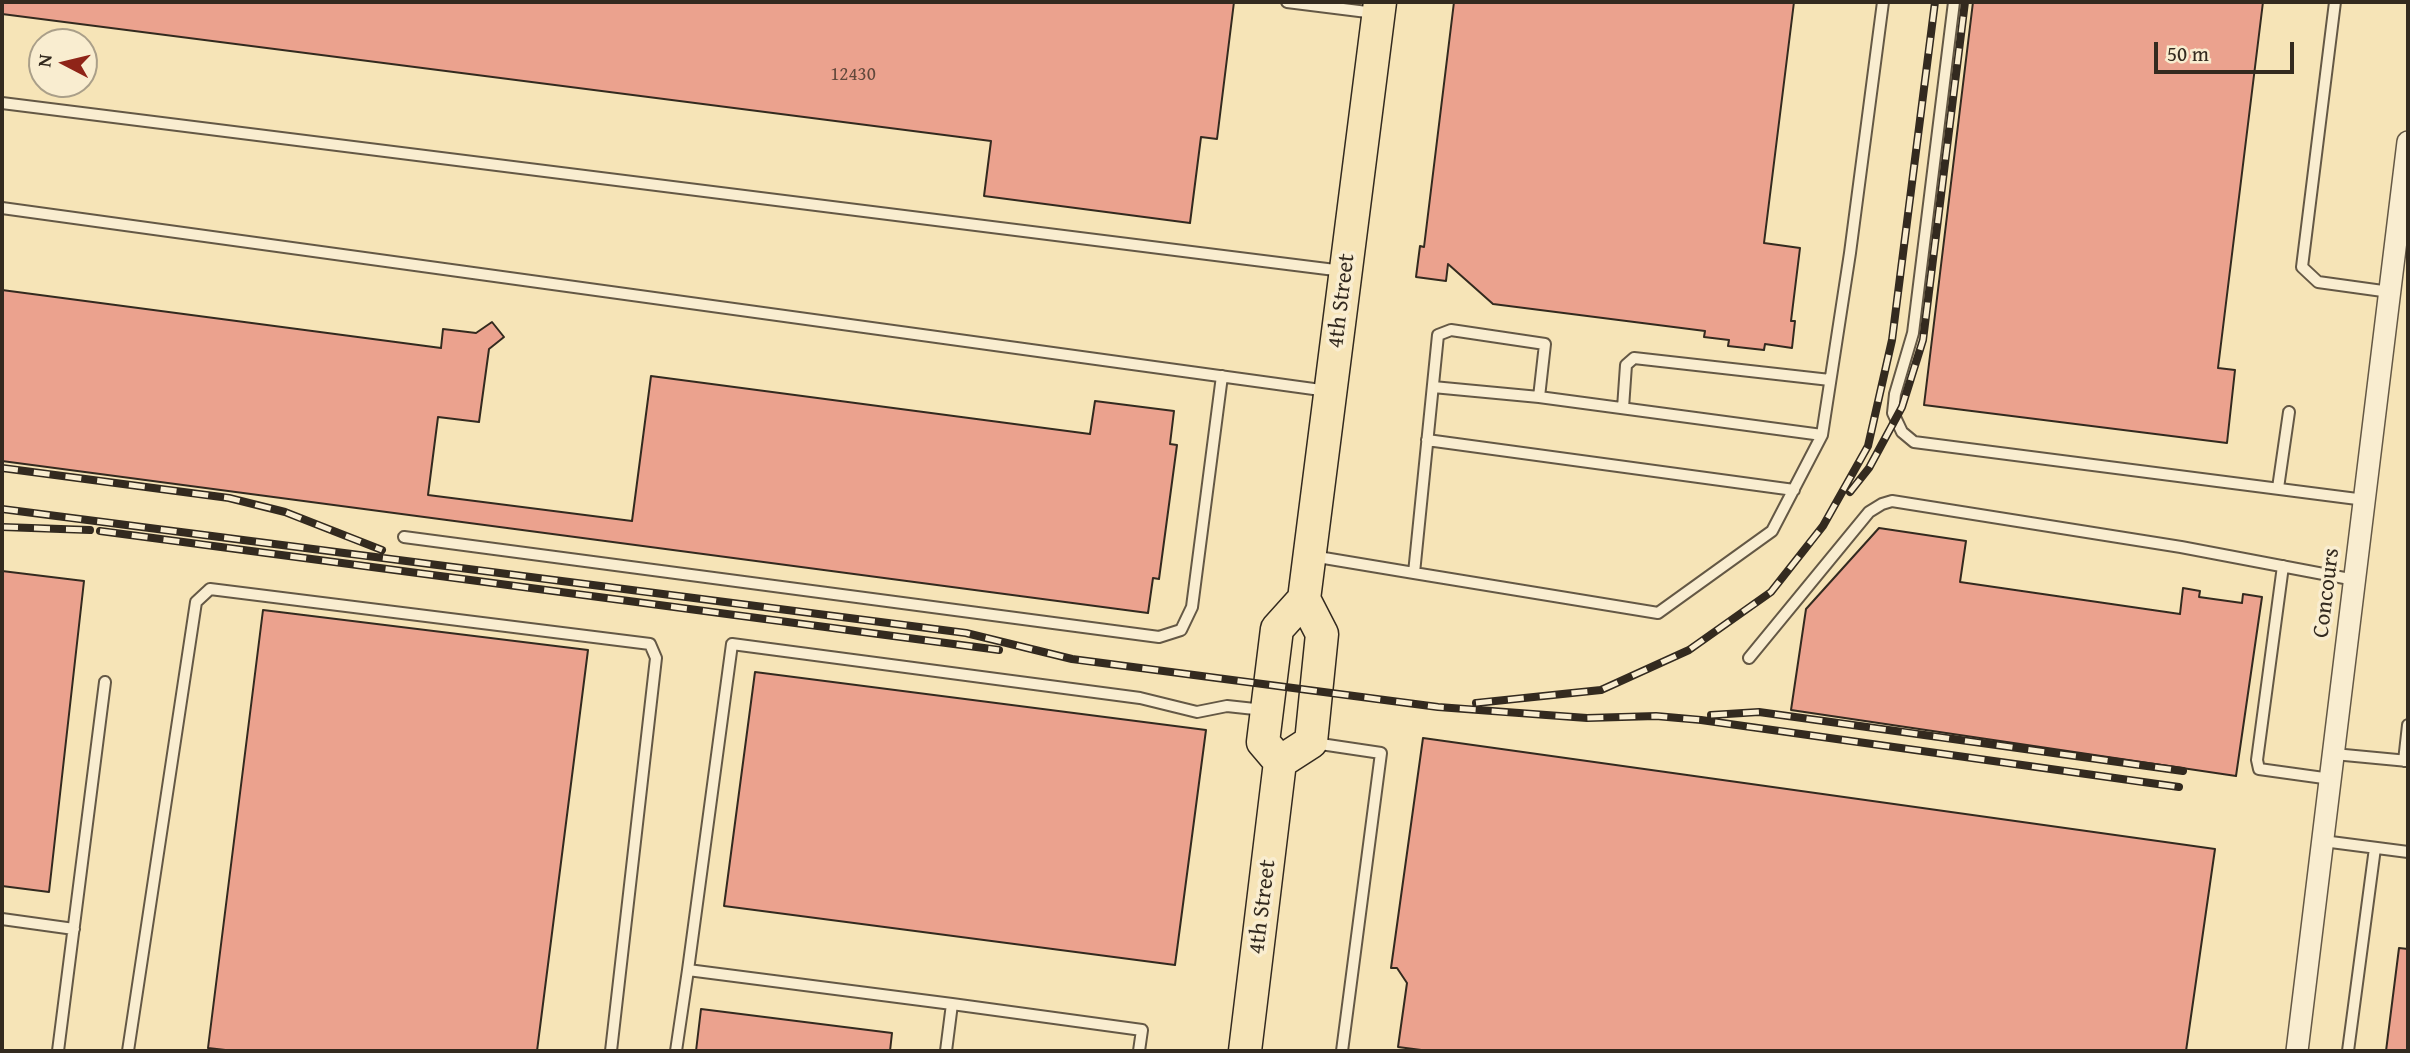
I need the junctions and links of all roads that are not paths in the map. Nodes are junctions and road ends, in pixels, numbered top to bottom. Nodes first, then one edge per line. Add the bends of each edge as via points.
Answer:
1 (1287, 2) edge
2 (1883, 2) edge
3 (1954, 2) edge
4 (2335, 2) edge
5 (1379, 8) edge
6 (2, 103) edge
7 (2408, 142) edge
8 (2, 208) edge
9 (1346, 272) junction
10 (2390, 292) junction
11 (1222, 376) junction
12 (1830, 380) junction
13 (1433, 387) junction
14 (1330, 391) junction
15 (1539, 397) junction
16 (1623, 408) junction
17 (2289, 412) dead end
18 (1822, 435) junction
19 (1427, 440) junction
20 (2278, 488) junction
21 (1794, 490) junction
22 (2365, 500) junction
23 (404, 537) dead end
24 (1310, 555) junction
25 (2283, 566) junction
26 (1414, 573) junction
27 (2355, 580) junction
28 (1304, 599) junction
29 (1749, 657) dead end
30 (105, 682) dead end
31 (1267, 710) junction
32 (2408, 724) edge
33 (1311, 742) junction
34 (2334, 754) junction
35 (2406, 761) edge
36 (1280, 762) junction
37 (2331, 779) junction
38 (2323, 841) junction
39 (2375, 848) junction
40 (2408, 852) edge
41 (2, 919) edge
42 (74, 929) junction
43 (688, 970) junction
44 (951, 1004) junction
45 (58, 1051) edge
46 (128, 1051) edge
47 (611, 1051) edge
48 (676, 1051) edge
49 (946, 1051) edge
50 (1139, 1051) edge
51 (1245, 1051) edge
52 (1342, 1051) edge
53 (2297, 1051) edge
54 (2348, 1051) edge

1 - 5 lane
2 - 12 lane
3 - 20 lane via 1913,333 1895,394 1893,413 1902,432 1914,442
4 - 10 lane via 2302,267 2318,282
5 - 9 main road, 4th Street
6 - 9 lane
7 - 10 street, Concours
8 - 11 lane
9 - 14 main road, 4th Street
10 - 22 street, Concours
11 - 14 lane
11 - 23 lane via 1192,607 1181,630 1159,637
12 - 16 lane via 1634,358 1626,365
12 - 18 lane
13 - 15 lane
13 - 15 lane via 1438,335 1451,330 1545,344
13 - 19 lane
14 - 24 main road, 4th Street
15 - 16 lane
16 - 18 lane
17 - 20 lane
18 - 21 lane
19 - 21 lane
19 - 26 lane
20 - 22 lane
21 - 26 lane via 1772,531 1658,613
22 - 27 street, Concours
24 - 26 lane
24 - 28 main road, 4th Street
25 - 27 lane
25 - 29 lane via 1892,501 1869,512
25 - 37 lane via 2259,769
27 - 34 street, Concours
28 - 31 main road via 1277,629
28 - 33 main road via 1322,634
30 - 42 lane
31 - 36 main road via 1263,742
31 - 43 lane via 1227,706 1197,712 1140,698 732,644
32 - 35 lane
33 - 36 main road
33 - 52 lane via 1381,753
34 - 35 lane
34 - 37 street, Concours
36 - 51 main road, 4th Street
37 - 38 street, Concours
38 - 39 lane
38 - 53 street, Concours
39 - 40 lane
39 - 54 lane
41 - 42 lane
42 - 45 lane
43 - 44 lane
43 - 48 lane
44 - 49 lane
44 - 50 lane via 1142,1030
46 - 47 lane via 196,602 210,589 650,644 656,658

